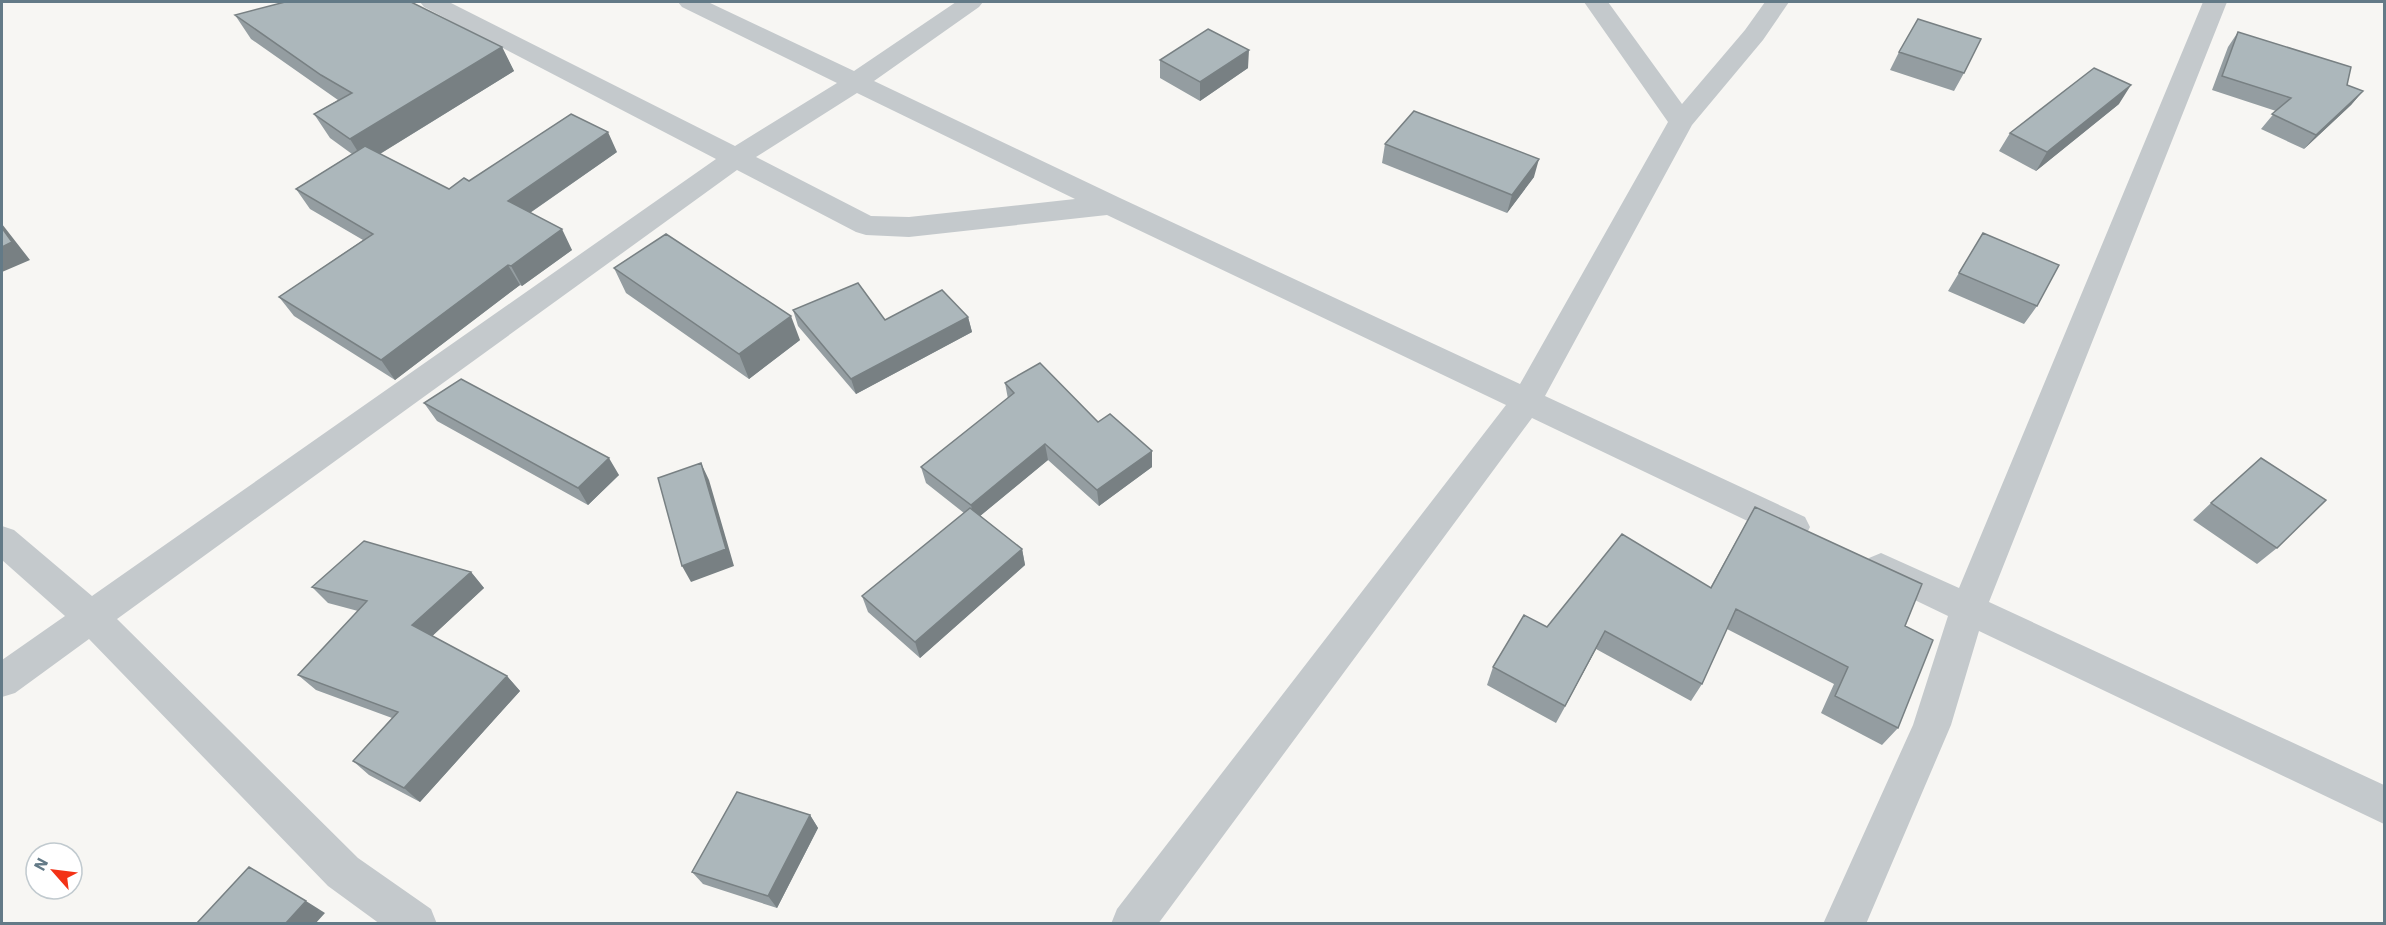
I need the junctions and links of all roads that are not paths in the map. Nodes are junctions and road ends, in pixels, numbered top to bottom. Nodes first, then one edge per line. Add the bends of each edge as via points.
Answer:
1 (432, 2) edge
2 (690, 2) edge
3 (971, 2) edge
4 (1596, 2) edge
5 (1777, 2) edge
6 (2215, 2) edge
7 (856, 81) junction
8 (1681, 122) junction
9 (735, 159) junction
10 (1110, 205) junction
11 (1526, 402) junction
12 (1817, 538) edge
13 (2, 540) edge
14 (1850, 554) edge
15 (1968, 609) junction
16 (92, 618) junction
17 (2, 681) edge
18 (2385, 805) edge
19 (416, 924) edge
20 (1132, 924) edge
21 (1844, 924) edge

1 - 9 street
2 - 7 street
3 - 7 street
4 - 8 street
5 - 8 street
6 - 15 street
7 - 9 street
7 - 10 street
8 - 11 street
9 - 10 street via 866,225 909,227
9 - 16 street
10 - 11 street
11 - 12 street
11 - 20 street
13 - 16 street
14 - 15 street
15 - 18 street
15 - 21 street via 1932,725
16 - 17 street
16 - 19 street via 343,872

